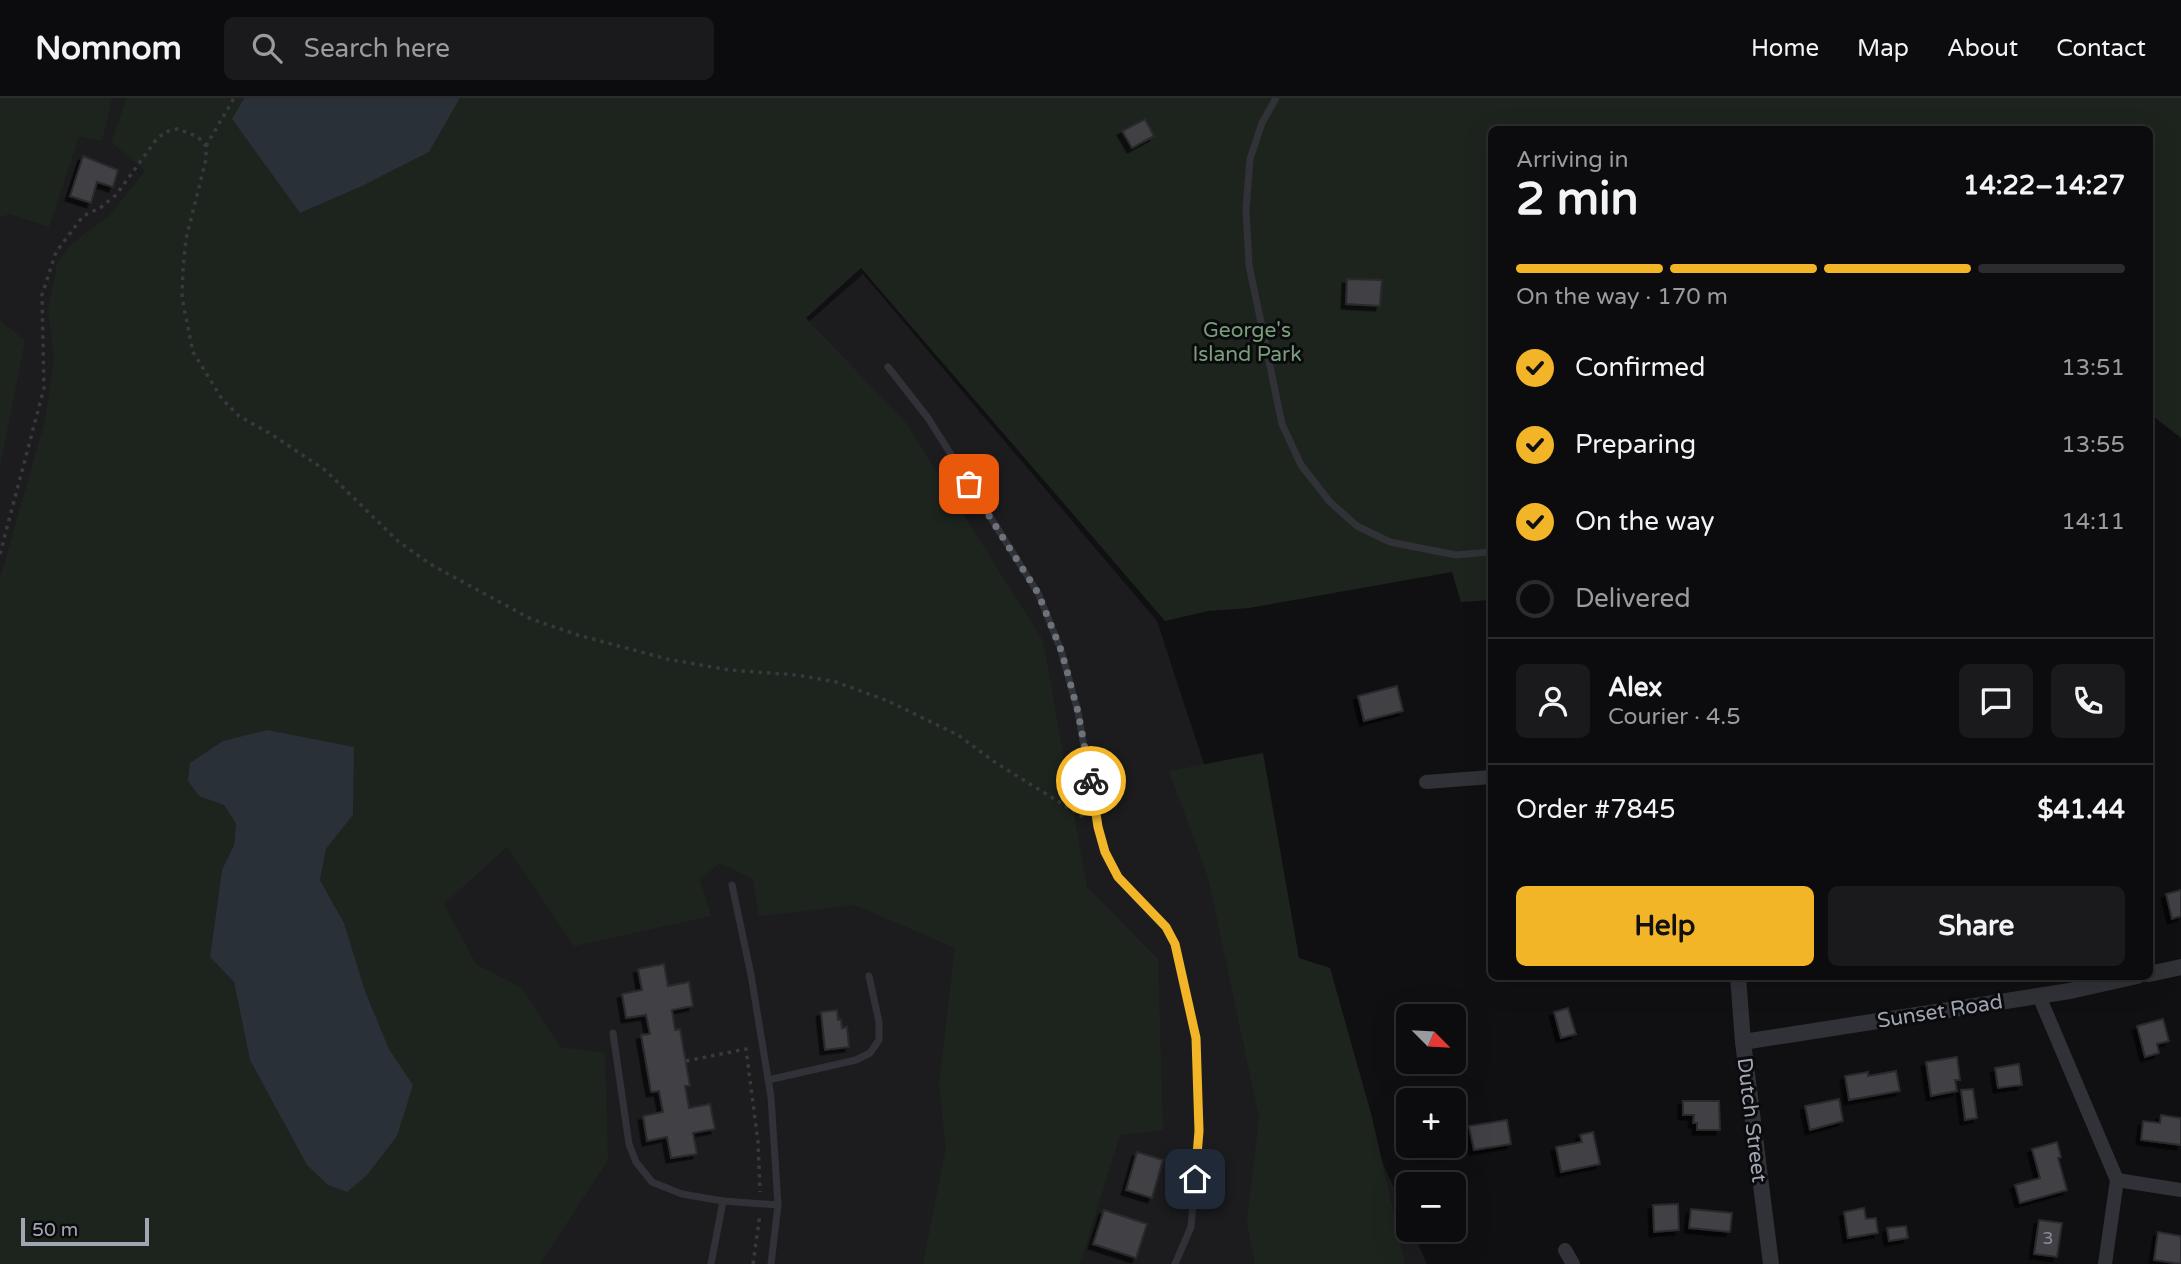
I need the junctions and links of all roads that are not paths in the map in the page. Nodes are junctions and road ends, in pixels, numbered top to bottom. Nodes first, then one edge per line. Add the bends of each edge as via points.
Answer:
1 (1276, 98) edge
2 (888, 367) dead end
3 (1488, 552) edge
4 (1488, 777) edge
5 (1426, 782) dead end
6 (732, 885) dead end
7 (2181, 967) edge
8 (2153, 973) edge
9 (869, 976) dead end
10 (1738, 980) edge
11 (2117, 980) edge
12 (2039, 996) junction
13 (612, 1033) dead end
14 (1743, 1042) junction
15 (768, 1080) junction
16 (2117, 1180) junction
17 (2181, 1190) edge
18 (723, 1201) junction
19 (778, 1205) junction
20 (1565, 1250) dead end
21 (711, 1264) edge
22 (771, 1264) edge
23 (1175, 1264) edge
24 (1573, 1264) edge
25 (1771, 1264) edge
26 (2105, 1264) edge

1 - 3 lane via 1250,159 1246,209 1249,265 1282,424 1301,465 1330,502 1357,526 1390,542 1456,555
2 - 23 lane via 928,418 1038,593 1061,650 1078,712 1105,852 1118,877 1166,927 1175,944 1196,1038 1199,1131 1191,1227
4 - 5 street
6 - 15 lane
7 - 8 street
9 - 15 lane via 879,1022 878,1040 870,1053
10 - 14 street, Dutch Street
11 - 12 street, Sunset Road
12 - 14 street, Sunset Road
12 - 16 street
13 - 18 lane via 636,1163 652,1182 682,1194
14 - 25 street, Dutch Street
15 - 19 lane
16 - 17 street
16 - 26 street
18 - 19 lane
18 - 21 lane
19 - 22 lane
20 - 24 street

